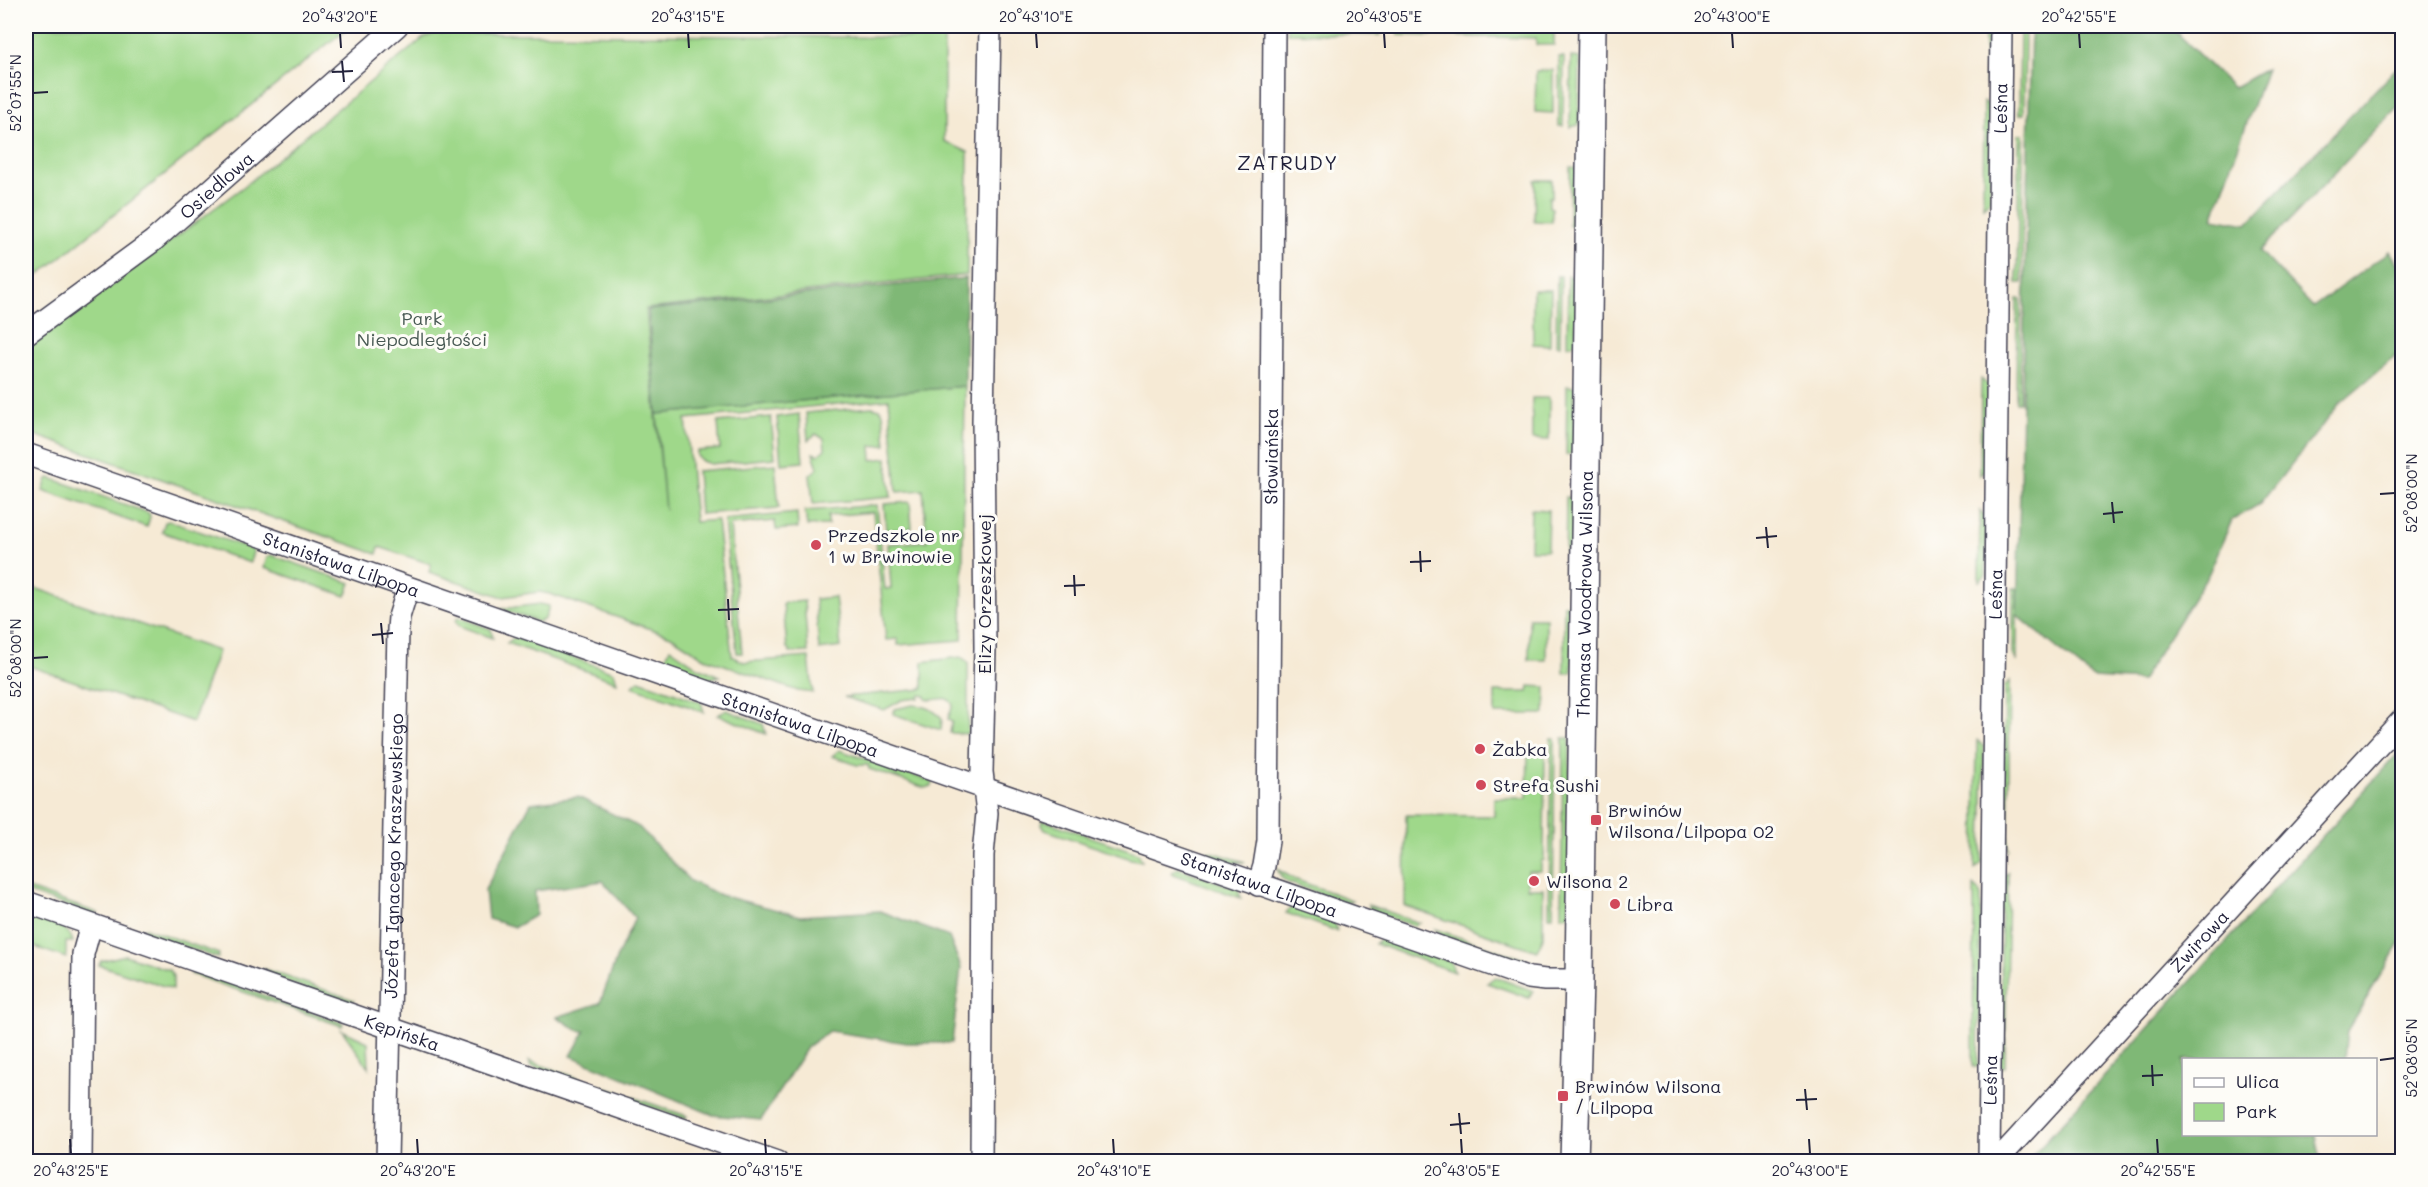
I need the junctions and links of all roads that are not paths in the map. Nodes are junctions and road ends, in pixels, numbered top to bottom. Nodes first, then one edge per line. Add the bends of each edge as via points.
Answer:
1 (397, 26) edge
2 (990, 26) edge
3 (1274, 26) edge
4 (1592, 26) edge
5 (2001, 26) edge
6 (26, 334) edge
7 (26, 454) edge
8 (408, 588) junction
9 (2403, 720) edge
10 (984, 789) junction
11 (1258, 885) junction
12 (26, 902) edge
13 (91, 925) junction
14 (1579, 980) junction
15 (388, 1028) junction
16 (81, 1161) edge
17 (387, 1161) edge
18 (777, 1161) edge
19 (981, 1161) edge
20 (1574, 1161) edge
21 (1989, 1161) edge
22 (1996, 1161) edge

1 - 6 street, Osiedlowa via 153,241
2 - 10 street, Elizy Orzeszkowej via 984,273
3 - 11 street, Słowiańska via 1268,841
4 - 14 street, Thomasa Woodrowa Wilsona
5 - 21 street, Leśna
7 - 8 street, Stanisława Lilpopa
8 - 10 street, Stanisława Lilpopa
8 - 15 street, Józefa Ignacego Kraszewskiego via 398,629
9 - 22 street, Żwirowa
10 - 11 street, Stanisława Lilpopa
10 - 19 street, Elizy Orzeszkowej via 987,813 983,855
11 - 14 street, Stanisława Lilpopa via 1529,978
12 - 13 street, Kępińska
13 - 15 street, Kępińska
13 - 16 street via 84,954
14 - 20 street, Thomasa Woodrowa Wilsona
15 - 17 street, Józefa Ignacego Kraszewskiego
15 - 18 street, Kępińska

